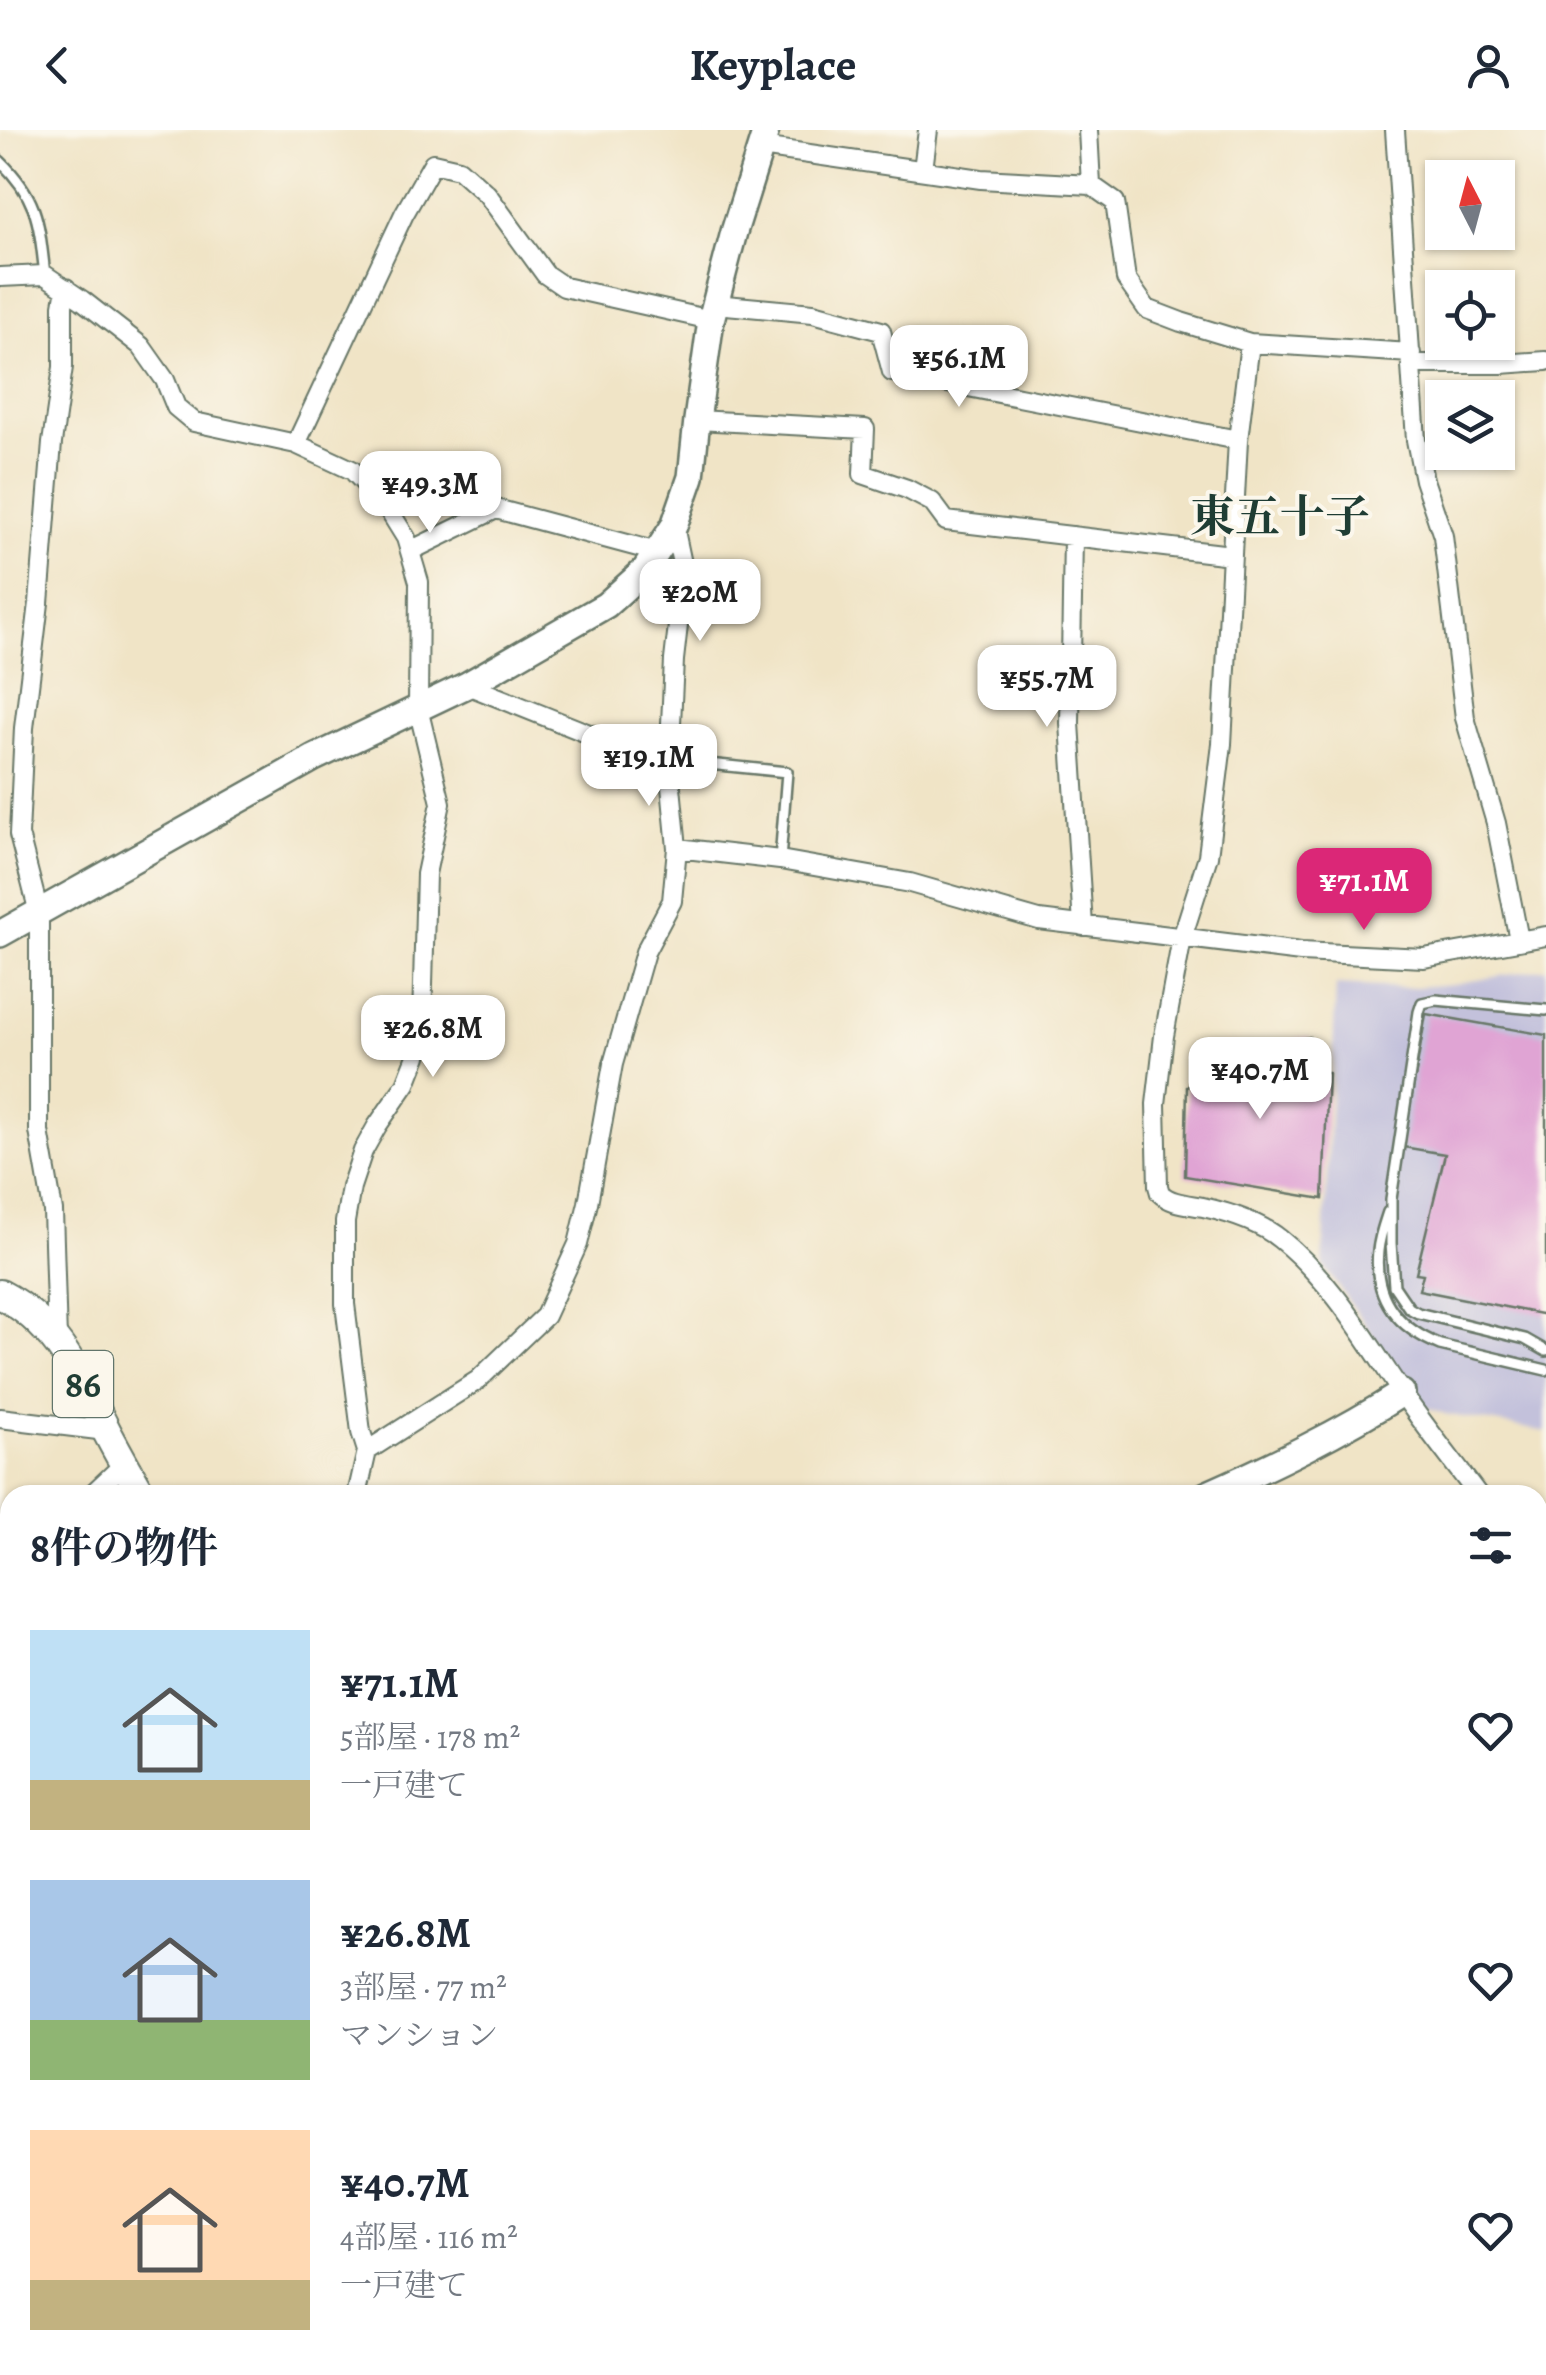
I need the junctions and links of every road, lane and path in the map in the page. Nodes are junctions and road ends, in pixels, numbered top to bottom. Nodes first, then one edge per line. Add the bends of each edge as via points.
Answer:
1 (928, 130) edge
2 (1088, 130) edge
3 (1394, 130) edge
4 (764, 138) edge
5 (0, 161) edge
6 (923, 170) junction
7 (1091, 185) junction
8 (45, 275) junction
9 (0, 277) edge
10 (66, 288) junction
11 (713, 312) junction
12 (1250, 343) junction
13 (1411, 358) junction
14 (1546, 361) edge
15 (696, 420) junction
16 (1238, 440) junction
17 (296, 444) junction
18 (674, 526) junction
19 (1073, 536) junction
20 (410, 551) junction
21 (657, 552) junction
22 (1232, 555) junction
23 (467, 685) junction
24 (418, 708) junction
25 (669, 763) junction
26 (677, 848) junction
27 (780, 860) junction
28 (39, 913) junction
29 (1084, 926) junction
30 (0, 934) edge
31 (1546, 936) edge
32 (1182, 938) junction
33 (1519, 940) junction
34 (1546, 1010) edge
35 (1391, 1199) junction
36 (0, 1294) edge
37 (57, 1340) junction
38 (1546, 1351) edge
39 (1546, 1370) edge
40 (1402, 1393) junction
41 (0, 1418) edge
42 (106, 1431) junction
43 (368, 1452) junction
44 (125, 1464) junction
45 (102, 1485) edge
46 (137, 1485) edge
47 (360, 1485) edge
48 (1228, 1485) edge
49 (1471, 1485) edge

1 - 6 street
2 - 7 street
3 - 13 street
4 - 6 street
4 - 11 street
5 - 8 lane via 32,202
6 - 7 street
7 - 12 street via 1115,202 1126,279 1147,309
8 - 9 street
8 - 10 street
10 - 17 street via 141,346 176,407 194,422
10 - 28 street via 64,366 24,728 20,836
11 - 15 street
11 - 16 street via 812,313 880,331 892,372
11 - 17 street via 564,286 544,274 487,194 459,169 433,163
12 - 13 street
12 - 16 street
13 - 14 street
13 - 33 street via 1416,440 1443,536 1465,718 1496,823
15 - 18 street via 691,477
15 - 19 street via 865,429 863,474 932,502 946,521
16 - 22 street
17 - 20 street via 352,470 386,504
18 - 21 street
18 - 25 street via 684,574
19 - 22 street
19 - 29 street via 1070,724
20 - 21 street via 496,509
20 - 24 street via 419,582
21 - 23 street via 606,605
22 - 32 street via 1226,708 1208,856
23 - 24 street
23 - 25 street
24 - 28 street via 314,758
24 - 43 street via 440,803 426,874 422,1021 406,1084 363,1151 345,1222 346,1304
25 - 26 street
25 - 27 lane via 787,772
26 - 27 street
26 - 43 street via 672,901 644,952 613,1064 578,1244 545,1316 478,1380
27 - 29 street via 910,883 1012,914
28 - 30 street
28 - 37 street via 39,1131 53,1211
29 - 32 street
31 - 33 street
32 - 33 street via 1424,958
32 - 40 street via 1157,1086 1160,1194 1248,1220 1278,1237 1350,1316
34 - 35 lane via 1422,1003
35 - 38 lane via 1392,1277 1409,1308 1525,1339
35 - 39 lane via 1378,1249 1381,1285 1392,1311 1440,1345
36 - 37 main road, 86
37 - 42 main road, 86
40 - 48 street
40 - 49 street
41 - 42 street
42 - 44 main road, 86
43 - 47 street
44 - 45 street
44 - 46 main road, 86

